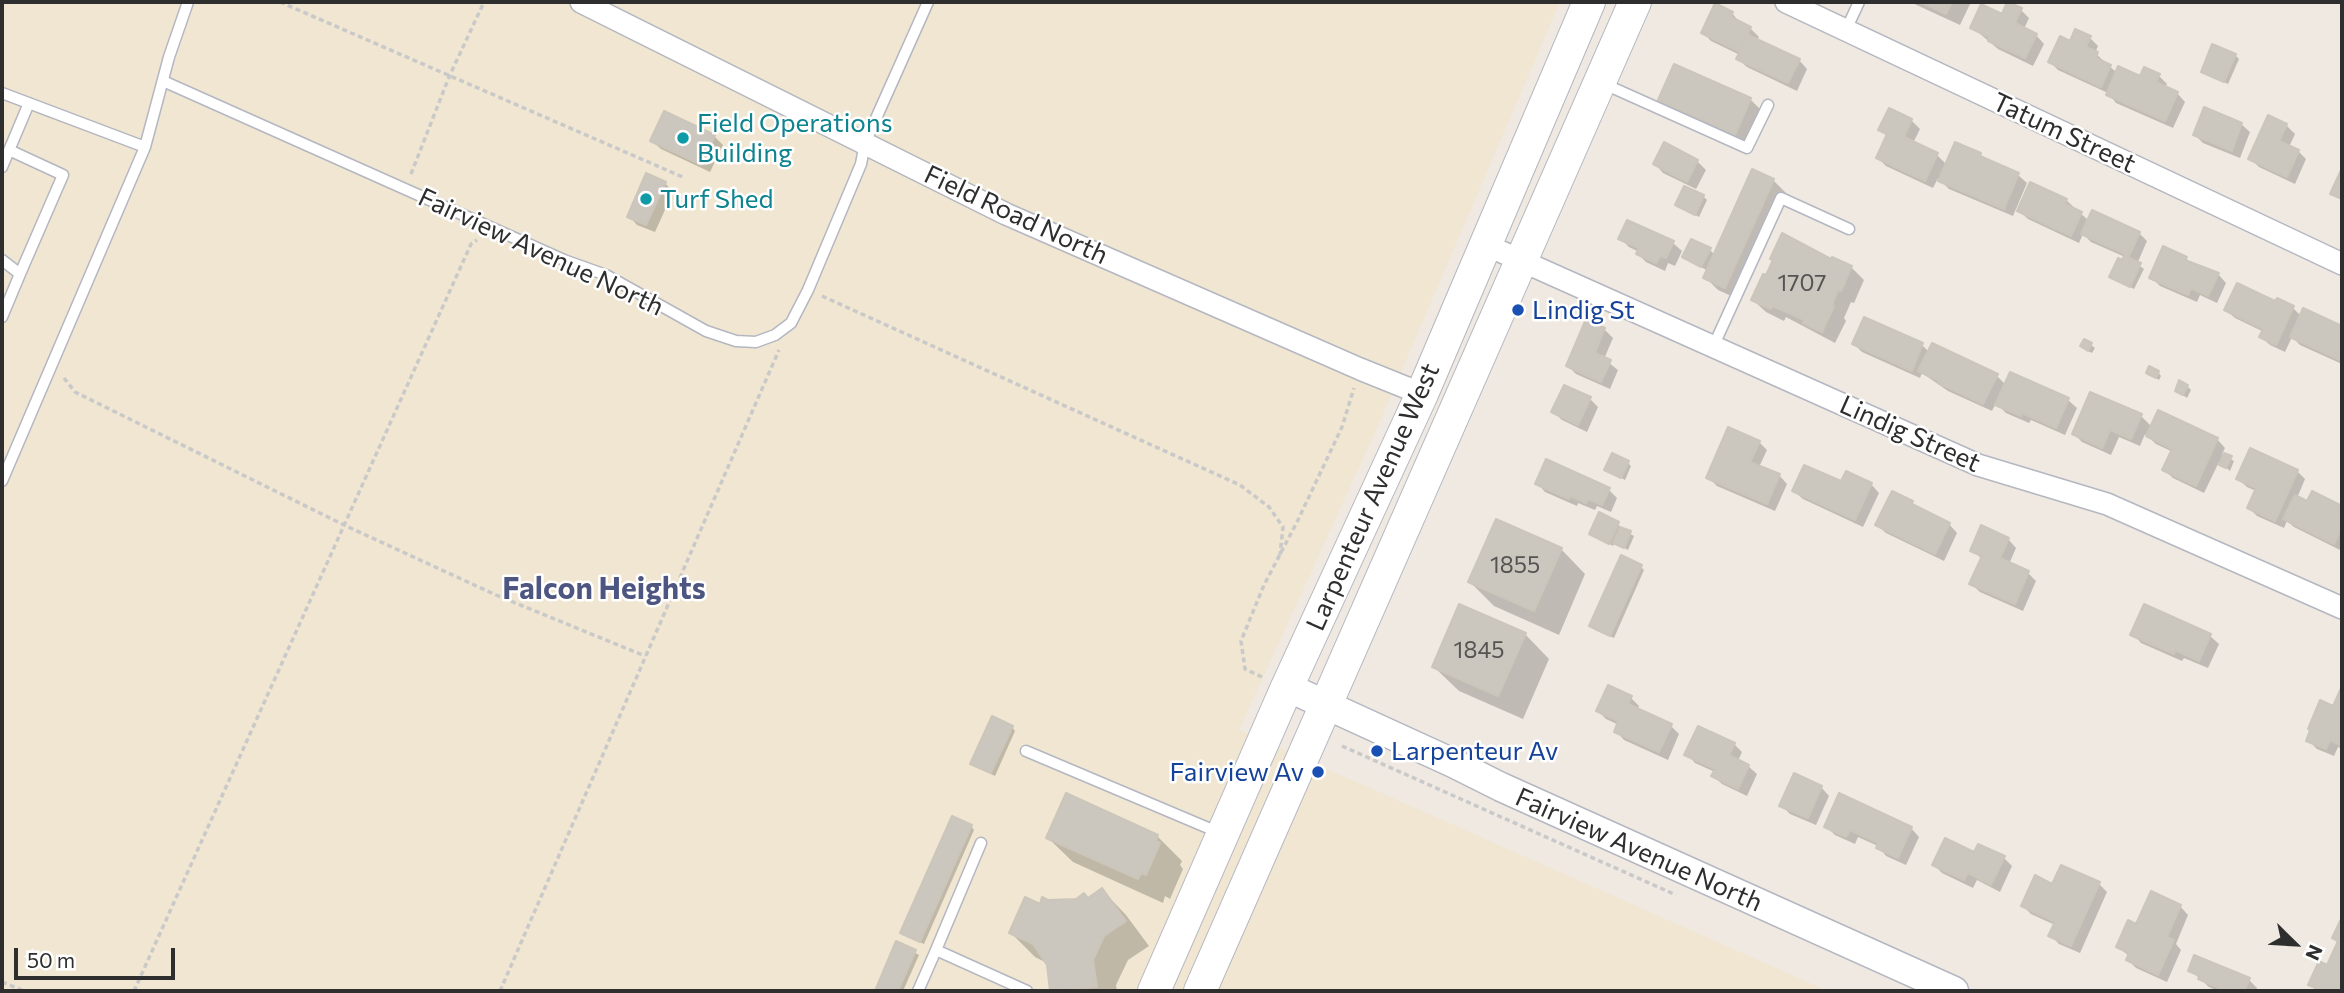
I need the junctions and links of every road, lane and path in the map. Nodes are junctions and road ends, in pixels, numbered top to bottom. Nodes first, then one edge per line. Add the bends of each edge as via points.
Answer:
1 (188, 2) edge
2 (280, 2) edge
3 (484, 2) edge
4 (581, 2) edge
5 (928, 2) edge
6 (1589, 2) edge
7 (1634, 2) edge
8 (1786, 2) edge
9 (1859, 2) edge
10 (1846, 30) junction
11 (449, 77) junction
12 (163, 81) junction
13 (1600, 82) junction
14 (2, 93) edge
15 (29, 103) junction
16 (1768, 105) dead end
17 (865, 143) junction
18 (145, 147) junction
19 (9, 150) junction
20 (2, 167) edge
21 (685, 178) dead end
22 (404, 189) junction
23 (492, 229) junction
24 (1849, 229) dead end
25 (1484, 244) junction
26 (2, 260) edge
27 (1522, 261) junction
28 (2342, 264) edge
29 (20, 274) junction
30 (808, 290) junction
31 (2, 317) edge
32 (791, 323) junction
33 (1713, 347) junction
34 (52, 363) junction
35 (1360, 369) junction
36 (1422, 394) junction
37 (2, 481) edge
38 (344, 525) junction
39 (1280, 555) junction
40 (2342, 608) edge
41 (645, 656) junction
42 (1287, 687) junction
43 (1326, 704) junction
44 (1342, 746) dead end
45 (1026, 751) dead end
46 (1223, 834) junction
47 (981, 843) dead end
48 (1687, 900) dead end
49 (936, 950) junction
50 (2, 982) edge
51 (24, 991) edge
52 (134, 991) edge
53 (500, 991) edge
54 (918, 991) edge
55 (1027, 991) edge
56 (1154, 991) edge
57 (1200, 991) edge
58 (1954, 991) edge

1 - 12 lane
2 - 11 path
3 - 11 path
4 - 17 street, Field Road North
5 - 17 lane
6 - 25 main road, Larpenteur Avenue West
7 - 13 main road, Larpenteur Avenue West
8 - 10 street, Tatum Street
9 - 10 lane
10 - 28 street, Tatum Street
11 - 21 path
11 - 22 path
12 - 18 lane
12 - 22 lane, Fairview Avenue North
13 - 16 lane via 1747,148
13 - 27 main road, Larpenteur Avenue West
14 - 15 lane
15 - 18 lane
15 - 19 lane
17 - 30 lane via 861,164
17 - 35 street, Field Road North via 1006,214
18 - 34 lane
19 - 20 lane
19 - 29 lane via 64,175
22 - 23 lane, Fairview Avenue North
23 - 32 lane, Fairview Avenue North via 606,275 706,331 736,341 756,342
23 - 38 path via 471,244
24 - 33 lane via 1781,198
25 - 27 street, Lindig Street
25 - 36 main road, Larpenteur Avenue West
26 - 29 lane
27 - 33 street, Lindig Street
27 - 43 main road, Larpenteur Avenue West
29 - 31 lane
30 - 32 lane
30 - 39 path via 1240,485 1269,507 1283,527
32 - 41 path
33 - 40 street, Lindig Street via 1978,465 2107,504
34 - 37 lane
34 - 38 path via 75,392
35 - 36 street, Field Road North
35 - 39 path via 1342,427
36 - 42 main road, Larpenteur Avenue West
38 - 41 path via 496,595
38 - 52 path
39 - 42 path via 1241,640 1245,669
41 - 53 path
42 - 43 street, Fairview Avenue North
42 - 46 main road, Larpenteur Avenue West
43 - 57 main road, Larpenteur Avenue West
43 - 58 street, Fairview Avenue North via 1501,788
44 - 48 path
45 - 46 lane
46 - 56 main road, Larpenteur Avenue West
47 - 49 lane
49 - 54 lane
49 - 55 lane
50 - 51 path

